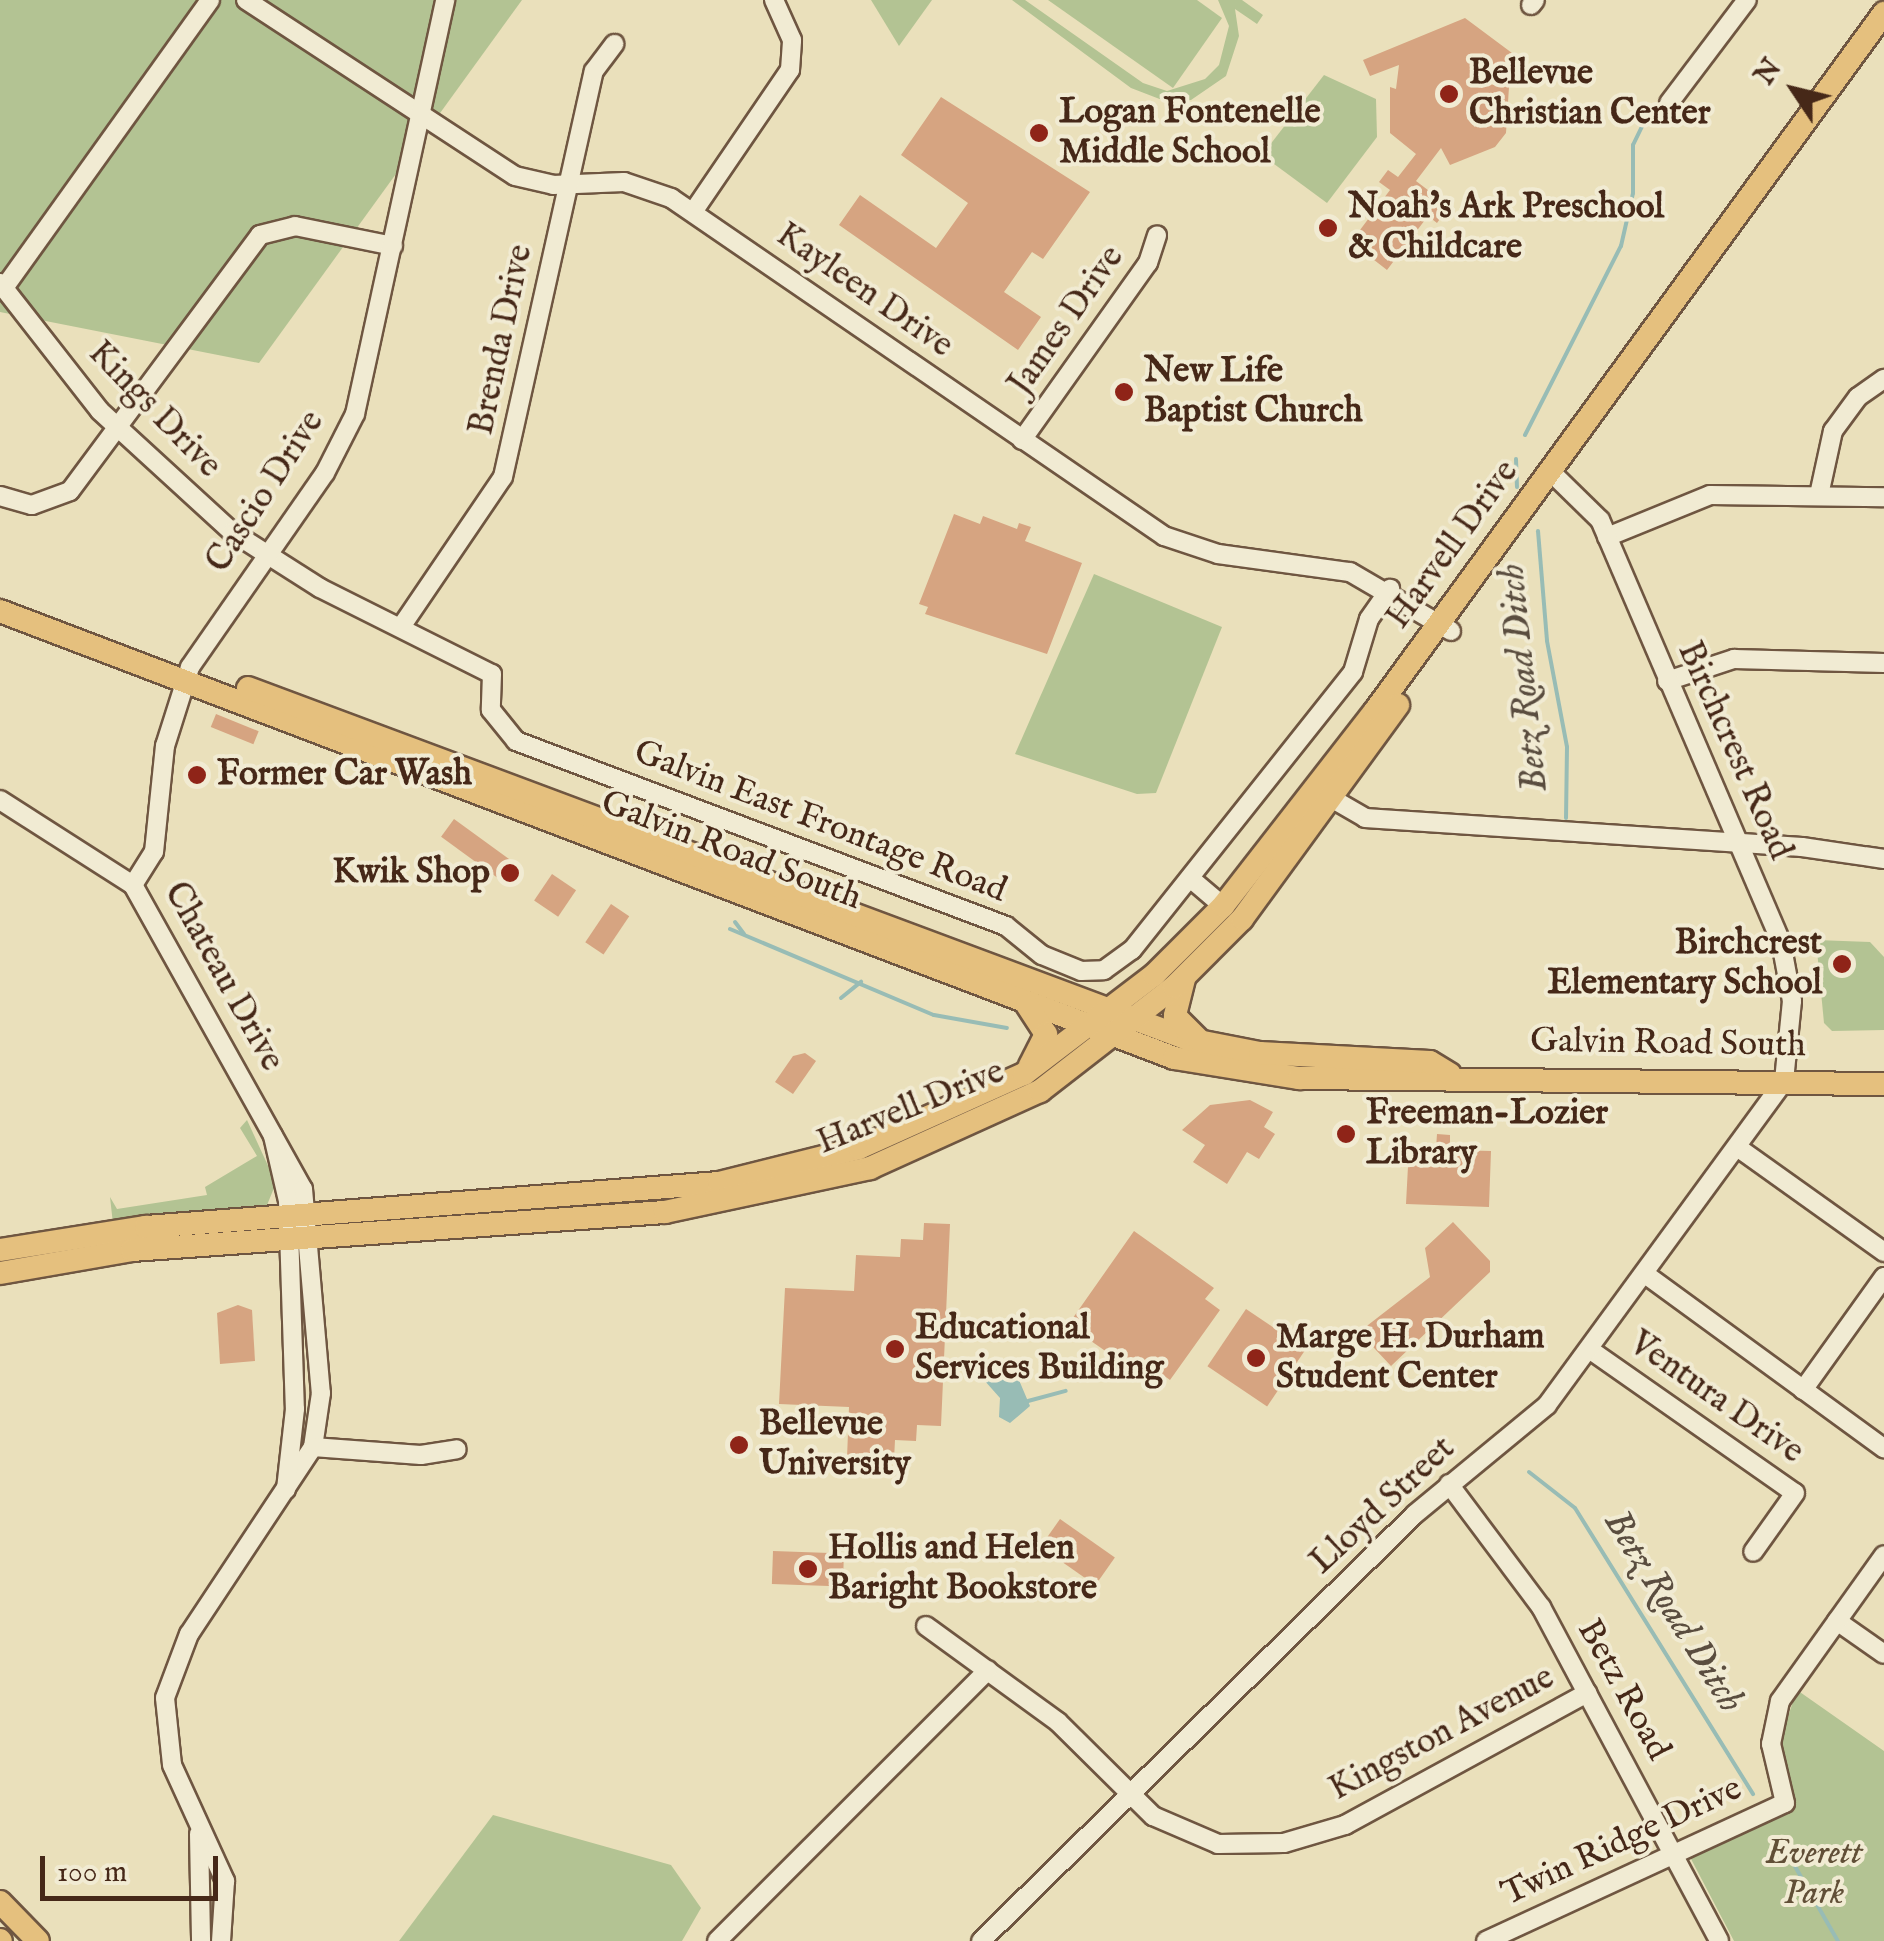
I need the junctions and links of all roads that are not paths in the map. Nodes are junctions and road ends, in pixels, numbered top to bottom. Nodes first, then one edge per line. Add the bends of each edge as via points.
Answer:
1 (210, 0) edge
2 (246, 0) edge
3 (445, 0) edge
4 (774, 0) edge
5 (1748, 0) edge
6 (1883, 0) edge
7 (1880, 22) edge
8 (614, 44) dead end
9 (1669, 103) dead end
10 (420, 119) junction
11 (569, 183) junction
12 (693, 212) junction
13 (1157, 236) dead end
14 (393, 246) junction
15 (2, 286) edge
16 (1884, 379) edge
17 (118, 428) junction
18 (1022, 440) junction
19 (1550, 471) junction
20 (1819, 495) junction
21 (0, 496) edge
22 (1884, 497) edge
23 (1607, 537) junction
24 (266, 556) junction
25 (1390, 589) junction
26 (0, 599) edge
27 (0, 611) edge
28 (1445, 627) junction
29 (402, 628) junction
30 (1884, 663) edge
31 (187, 674) junction
32 (492, 674) joint
33 (1668, 681) junction
34 (1332, 798) junction
35 (0, 800) edge
36 (1741, 847) junction
37 (1884, 859) edge
38 (1190, 878) junction
39 (134, 885) junction
40 (1223, 906) junction
41 (1187, 975) junction
42 (1020, 1000) junction
43 (1110, 1011) junction
44 (1134, 1020) junction
45 (1089, 1028) junction
46 (1114, 1038) junction
47 (1205, 1044) junction
48 (1024, 1074) junction
49 (1450, 1074) junction
50 (1784, 1081) junction
51 (1884, 1084) edge
52 (1737, 1147) junction
53 (296, 1227) junction
54 (0, 1250) edge
55 (1884, 1252) edge
56 (0, 1273) edge
57 (1645, 1274) junction
58 (1884, 1277) edge
59 (1589, 1349) junction
60 (1803, 1390) junction
61 (313, 1447) junction
62 (1884, 1448) edge
63 (457, 1449) dead end
64 (1449, 1484) junction
65 (280, 1508) junction
66 (1753, 1552) dead end
67 (1884, 1555) edge
68 (1837, 1621) junction
69 (926, 1626) dead end
70 (1884, 1654) edge
71 (988, 1670) junction
72 (1587, 1693) junction
73 (1128, 1795) junction
74 (198, 1828) junction
75 (1674, 1855) junction
76 (0, 1902) edge
77 (38, 1941) edge
78 (201, 1941) edge
79 (221, 1941) edge
80 (718, 1941) edge
81 (981, 1941) edge
82 (1486, 1941) edge
83 (1719, 1941) edge

1 - 15 street
2 - 10 street, Kayleen Drive
3 - 10 street, Cascio Drive
4 - 12 street via 792,40 790,70
5 - 9 street
6 - 7 main road, Harvell Drive
7 - 19 main road, Harvell Drive
8 - 11 street, Brenda Drive via 594,70
10 - 11 street, Kayleen Drive via 515,176
10 - 14 street, Cascio Drive
11 - 12 street, Kayleen Drive via 640,185
11 - 29 street, Brenda Drive via 502,478
12 - 18 street, Kayleen Drive
13 - 18 street, James Drive via 1148,264
14 - 17 street via 294,226 260,235
14 - 24 street, Cascio Drive via 348,432
15 - 17 street, Kings Drive
16 - 20 street via 1858,397 1833,432
17 - 21 street via 58,500 32,505
17 - 24 street, Kings Drive
18 - 25 street, Kayleen Drive via 1180,543 1333,566
19 - 23 street, Birchcrest Road via 1583,496
19 - 28 main road, Harvell Drive
20 - 22 street
20 - 23 street via 1710,495
23 - 33 street, Birchcrest Road
24 - 29 street, Kings Drive
24 - 31 street, Cascio Drive
25 - 28 street, Kayleen Drive
25 - 38 street, Galvin East Frontage Road via 1369,620 1353,672
26 - 31 main road, Galvin Road South
27 - 31 main road, Galvin Road South
28 - 34 main road, Harvell Drive
28 - 40 main road, Harvell Drive
29 - 32 street, Kings Drive
30 - 33 street via 1734,659
31 - 39 street, Cascio Drive via 165,746 154,852
31 - 42 main road, Galvin Road South
31 - 43 main road, Galvin Road South
32 - 38 street, Galvin East Frontage Road via 491,710 516,741 1006,926 1067,966 1114,966
33 - 36 street, Birchcrest Road
34 - 36 street via 1364,818
34 - 41 main road, Harvell Drive via 1242,919
35 - 39 street, Chateau Drive
36 - 37 street
36 - 50 street, Birchcrest Road via 1788,963
38 - 40 street
39 - 53 street, Chateau Drive via 293,1161
40 - 43 main road, Harvell Drive
41 - 44 main road, Harvell Drive
41 - 47 main road via 1173,999 1175,1016
42 - 45 main road, Galvin Road South
42 - 48 main road via 1046,1034
43 - 44 main road, Galvin Road South
43 - 45 main road, Harvell Drive
44 - 46 main road, Harvell Drive
44 - 47 main road, Galvin Road South
45 - 46 main road, Galvin Road South
45 - 48 main road, Harvell Drive
46 - 49 main road, Galvin Road South via 1258,1076 1428,1081
46 - 53 main road, Harvell Drive via 993,1116 870,1168 781,1193 665,1212
47 - 49 main road, Galvin Road South via 1430,1062
48 - 53 main road, Harvell Drive via 859,1148 719,1183
49 - 50 main road, Galvin Road South
50 - 51 main road, Galvin Road South
50 - 52 street, Lloyd Street
52 - 55 street
52 - 57 street, Lloyd Street
53 - 54 main road, Harvell Drive via 97,1232
53 - 56 main road, Harvell Drive
53 - 61 street via 321,1393
53 - 65 street via 294,1409
57 - 59 street, Lloyd Street
57 - 60 street, Ventura Drive
58 - 60 street
59 - 64 street, Lloyd Street via 1529,1424
59 - 66 street, Ventura Drive via 1795,1493
60 - 62 street, Ventura Drive
61 - 63 street via 422,1455
61 - 65 street
64 - 72 street, Betz Road via 1541,1608
64 - 73 street, Lloyd Street
65 - 74 street via 192,1629 168,1683 168,1744
67 - 68 street
68 - 70 street
68 - 75 street, Twin Ridge Drive via 1773,1722 1785,1803
69 - 71 street, Kingston Avenue
71 - 73 street, Kingston Avenue via 1058,1722
71 - 80 street
72 - 73 street, Kingston Avenue via 1396,1804 1284,1843 1218,1844 1182,1834
72 - 75 street, Betz Road
73 - 81 street, Lloyd Street
74 - 78 street
74 - 79 street via 225,1881
75 - 82 street, Twin Ridge Drive
75 - 83 street, Betz Road
76 - 77 main road

